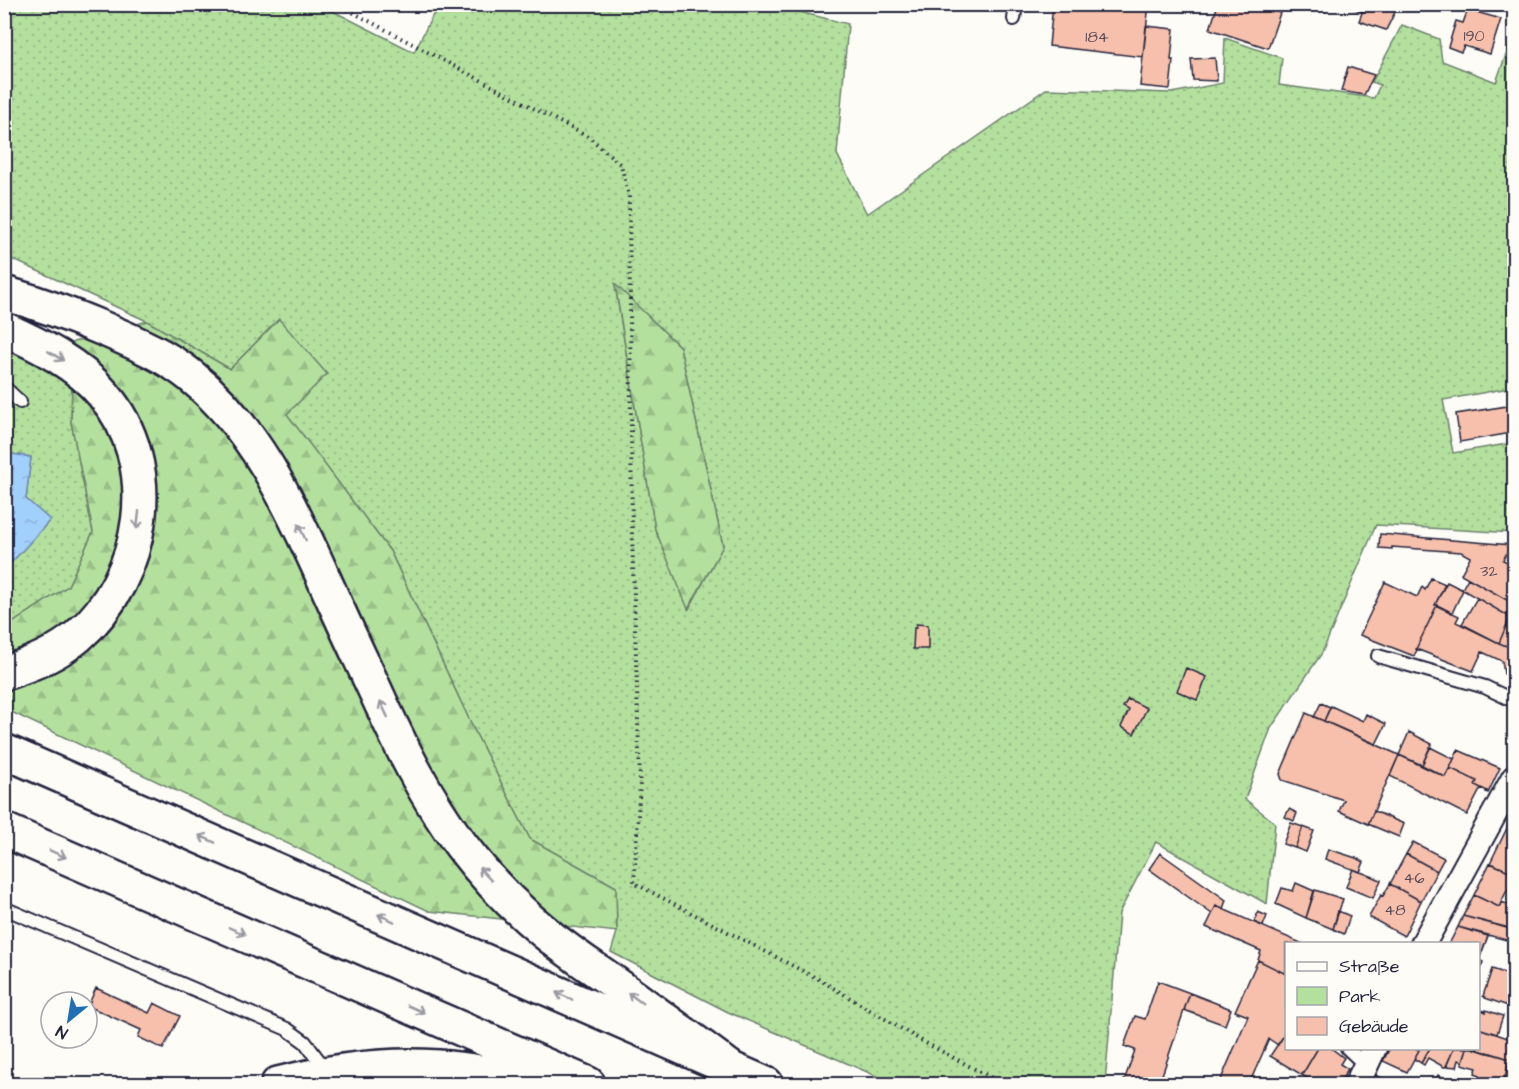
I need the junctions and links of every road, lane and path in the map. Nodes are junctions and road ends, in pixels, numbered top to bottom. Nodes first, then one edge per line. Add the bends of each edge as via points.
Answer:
1 (337, 4) edge
2 (1016, 4) edge
3 (1014, 19) dead end
4 (4, 293) edge
5 (4, 329) edge
6 (4, 387) edge
7 (20, 402) dead end
8 (1378, 656) dead end
9 (4, 673) edge
10 (1515, 701) edge
11 (4, 751) edge
12 (1515, 778) edge
13 (4, 830) edge
14 (4, 908) edge
15 (1424, 942) edge
16 (1349, 1050) edge
17 (1365, 1066) edge
18 (733, 1070) junction
19 (329, 1074) junction
20 (278, 1084) edge
21 (544, 1084) edge
22 (588, 1084) edge
23 (766, 1084) edge
24 (1003, 1084) edge

1 - 24 path via 590,138 621,165 629,196 632,535 640,782 634,883 820,980
2 - 3 lane
18 -> 4 highway via 548,934 501,891 460,843 406,756 293,511 259,453 226,408 189,375 148,348 73,316
5 -> 9 highway via 65,362 103,394 123,423 135,458 140,490 138,526 128,564 101,612 62,647
6 - 7 lane
8 - 10 lane via 1485,687
18 -> 11 highway
12 - 15 street
13 -> 22 highway
14 - 19 lane via 287,1029 305,1042
16 - 17 lane
18 - 23 highway
19 - 20 highway
19 - 21 highway via 379,1067 439,1067

